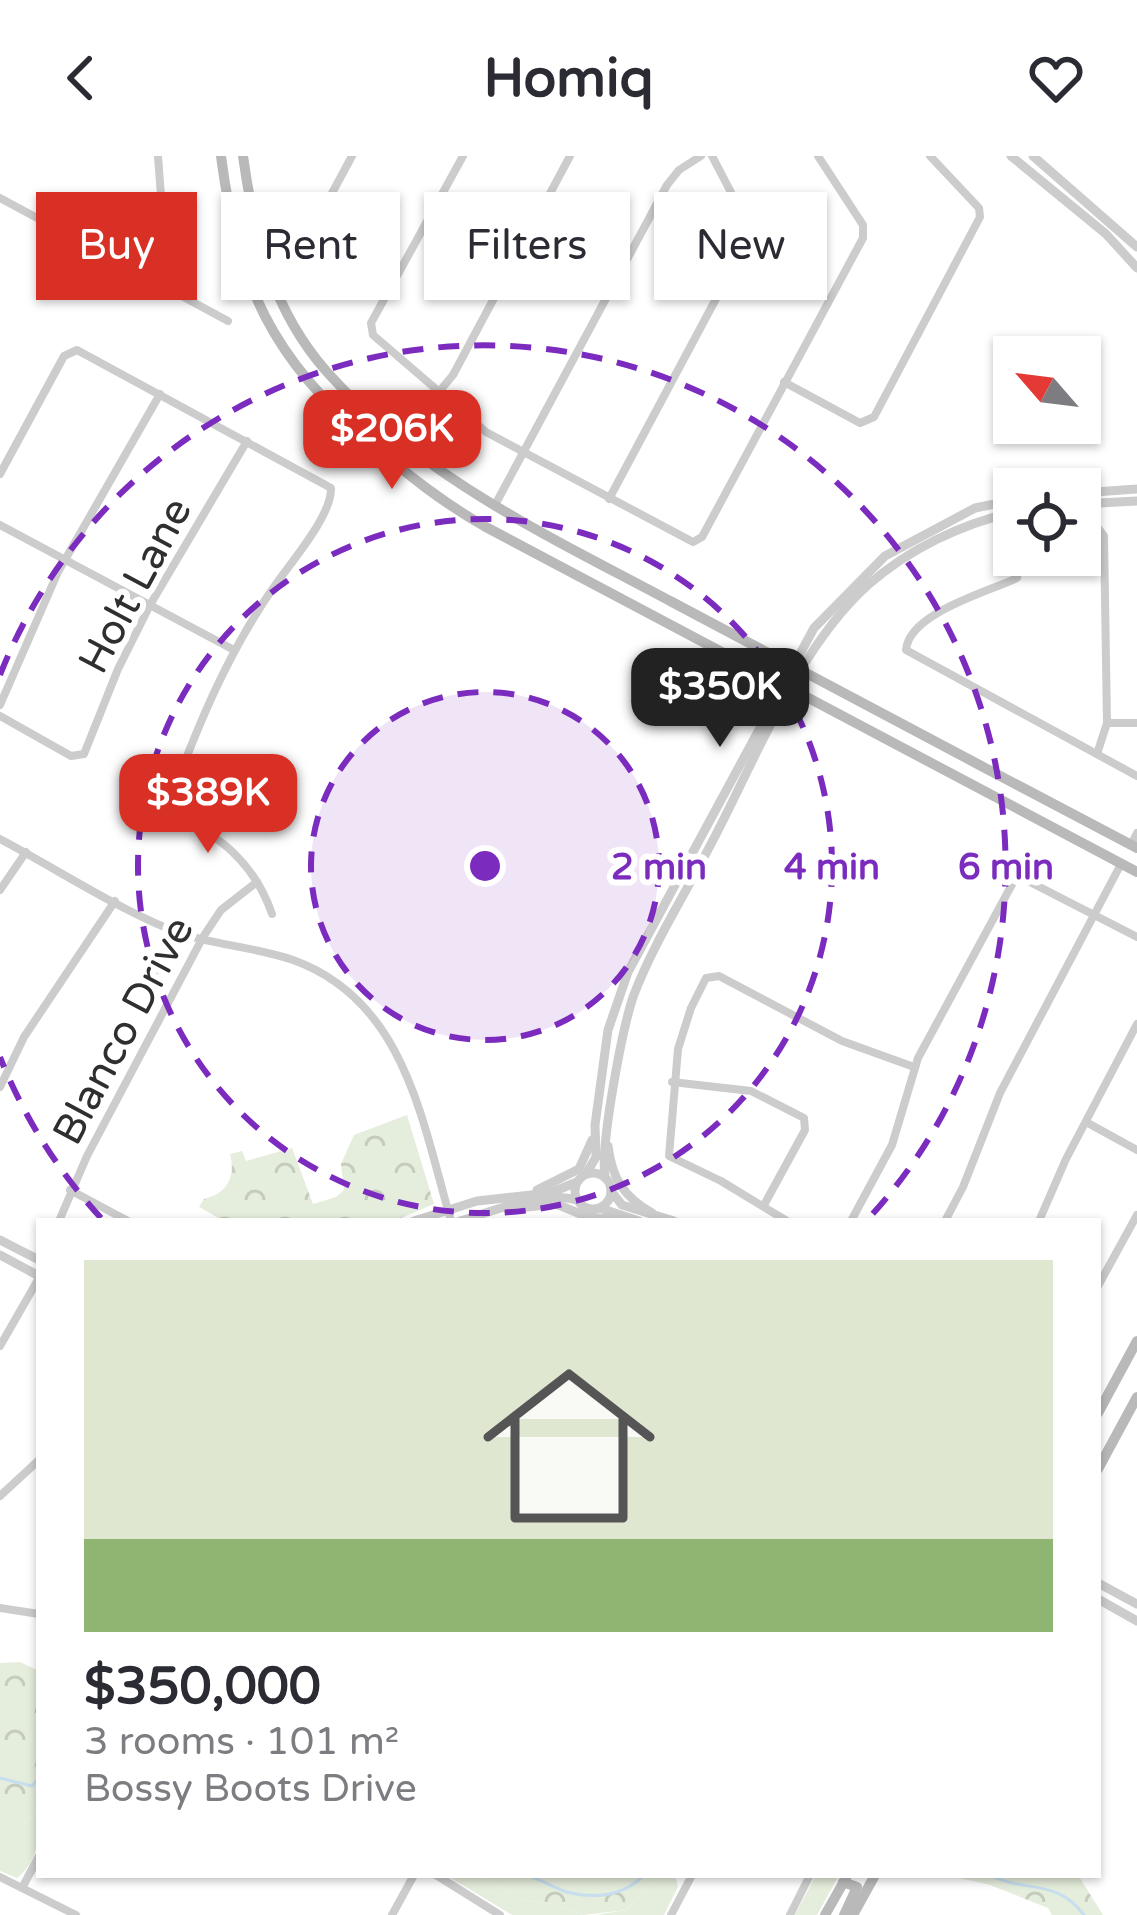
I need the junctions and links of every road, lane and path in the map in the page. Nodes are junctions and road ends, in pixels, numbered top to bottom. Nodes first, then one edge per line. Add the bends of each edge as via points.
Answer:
1 (158, 156) edge
2 (221, 156) edge
3 (243, 156) edge
4 (352, 156) edge
5 (463, 156) edge
6 (570, 156) edge
7 (701, 156) edge
8 (712, 156) edge
9 (818, 156) edge
10 (930, 156) edge
11 (1011, 156) edge
12 (1033, 156) edge
13 (161, 192) edge
14 (333, 192) edge
15 (0, 198) edge
16 (36, 217) edge
17 (1137, 247) edge
18 (1137, 268) edge
19 (190, 300) edge
20 (227, 320) dead end
21 (784, 382) junction
22 (160, 394) junction
23 (438, 394) junction
24 (247, 441) junction
25 (523, 453) junction
26 (0, 474) edge
27 (1137, 489) edge
28 (1101, 492) edge
29 (609, 499) junction
30 (1137, 501) edge
31 (1101, 503) edge
32 (494, 506) junction
33 (993, 515) edge
34 (0, 525) edge
35 (484, 526) junction
36 (1101, 530) edge
37 (65, 559) junction
38 (1017, 576) edge
39 (150, 605) junction
40 (234, 650) junction
41 (796, 669) junction
42 (787, 686) junction
43 (0, 705) edge
44 (0, 716) edge
45 (1137, 722) edge
46 (1107, 723) junction
47 (1097, 754) junction
48 (1137, 776) edge
49 (0, 838) edge
50 (1135, 842) edge
51 (26, 852) junction
52 (1121, 864) junction
53 (1137, 872) edge
54 (257, 882) junction
55 (0, 890) edge
56 (115, 901) junction
57 (272, 914) dead end
58 (1094, 915) junction
59 (203, 937) junction
60 (1137, 937) edge
61 (1137, 1024) edge
62 (914, 1067) junction
63 (673, 1082) junction
64 (0, 1087) edge
65 (1085, 1122) junction
66 (595, 1125) junction
67 (609, 1127) junction
68 (1137, 1150) edge
69 (582, 1178) junction
70 (605, 1178) junction
71 (70, 1190) junction
72 (611, 1191) junction
73 (508, 1196) junction
74 (577, 1200) junction
75 (764, 1205) junction
76 (600, 1208) junction
77 (447, 1209) junction
78 (507, 1209) junction
79 (652, 1213) junction
80 (1137, 1215) edge
81 (60, 1218) edge
82 (122, 1218) edge
83 (422, 1218) edge
84 (450, 1218) edge
85 (472, 1218) edge
86 (600, 1218) edge
87 (627, 1218) edge
88 (666, 1218) edge
89 (783, 1218) edge
90 (853, 1218) edge
91 (946, 1218) edge
92 (1040, 1218) edge
93 (0, 1240) edge
94 (0, 1255) edge
95 (36, 1258) edge
96 (36, 1275) edge
97 (1101, 1281) edge
98 (36, 1282) edge
99 (1137, 1341) edge
100 (0, 1346) edge
101 (1137, 1397) edge
102 (1101, 1407) edge
103 (36, 1463) edge
104 (1101, 1463) edge
105 (0, 1496) edge
106 (1101, 1585) edge
107 (1101, 1601) edge
108 (1137, 1604) edge
109 (0, 1608) edge
110 (36, 1614) edge
111 (1137, 1621) edge
112 (36, 1862) edge
113 (0, 1877) edge
114 (412, 1878) edge
115 (441, 1878) edge
116 (690, 1878) edge
117 (809, 1878) edge
118 (873, 1878) edge
119 (845, 1879) edge
120 (22, 1888) junction
121 (76, 1915) edge
122 (392, 1915) edge
123 (500, 1915) edge
124 (671, 1915) edge
125 (790, 1915) edge
126 (825, 1915) edge
127 (849, 1915) edge

1 - 13 street
2 - 35 main road via 237,251 300,374 417,484
3 - 32 main road via 265,269 325,370 440,474
4 - 14 street
5 - 23 street via 371,329
6 - 23 street
7 - 25 street via 667,185
8 - 29 street via 749,237
9 - 21 street via 864,234
10 - 21 street via 980,218 874,417 860,423
11 - 18 street
12 - 17 street
15 - 16 street
19 - 20 street
21 - 29 street via 702,538 689,542
22 - 24 street
22 - 26 street via 70,351
22 - 37 street
23 - 25 street
24 - 39 street, Holt Lane
24 - 40 street via 332,490
25 - 29 street
25 - 32 street
27 - 28 street
30 - 31 street
32 - 35 main road
32 - 41 main road
33 - 41 street via 868,585
34 - 37 street
35 - 42 main road
36 - 46 street
37 - 39 street
37 - 43 street
38 - 47 street via 936,615 905,646
39 - 40 street
39 - 44 street, Holt Lane via 79,757
40 - 54 street via 169,804 238,852
41 - 42 street
41 - 50 main road
42 - 52 main road
42 - 66 street via 628,972 608,1030
42 - 67 street via 642,974
45 - 46 street
46 - 47 street
47 - 48 street
49 - 51 street
51 - 55 street
51 - 56 street
52 - 53 main road
52 - 58 street
54 - 57 street
54 - 59 street, Blanco Drive via 221,910
56 - 59 street
56 - 64 street via 33,1022
58 - 60 street
58 - 62 street via 1018,878 1012,883
58 - 91 street via 988,1119
59 - 71 street, Blanco Drive
59 - 77 street via 321,973 373,1014 408,1075
61 - 65 street
62 - 63 street via 712,974 691,1008
62 - 90 street via 889,1152
63 - 75 street via 669,1156
63 - 75 street via 751,1091 806,1121
65 - 68 street
65 - 92 street
66 - 69 street via 596,1157
66 - 73 street via 575,1172
67 - 70 street
67 - 79 street via 618,1181
69 - 70 street
69 - 73 street via 550,1193
69 - 74 street
70 - 72 street
71 - 81 street, Blanco Drive
71 - 82 street
72 - 76 street
72 - 79 street via 622,1205
73 - 77 street
74 - 76 street
74 - 78 street
75 - 89 street
76 - 87 street
77 - 83 street
77 - 84 street
78 - 85 street
78 - 86 street via 556,1204
79 - 88 street
80 - 97 street
93 - 95 street
94 - 96 street
98 - 100 street
99 - 102 main road
101 - 104 main road
103 - 105 street
106 - 108 street
107 - 111 street
109 - 110 street
112 - 120 street
113 - 120 street
114 - 122 street
115 - 123 street
116 - 124 street
117 - 125 street
118 - 127 main road
119 - 126 main road
119 - 127 main road via 857,1887
120 - 121 street

